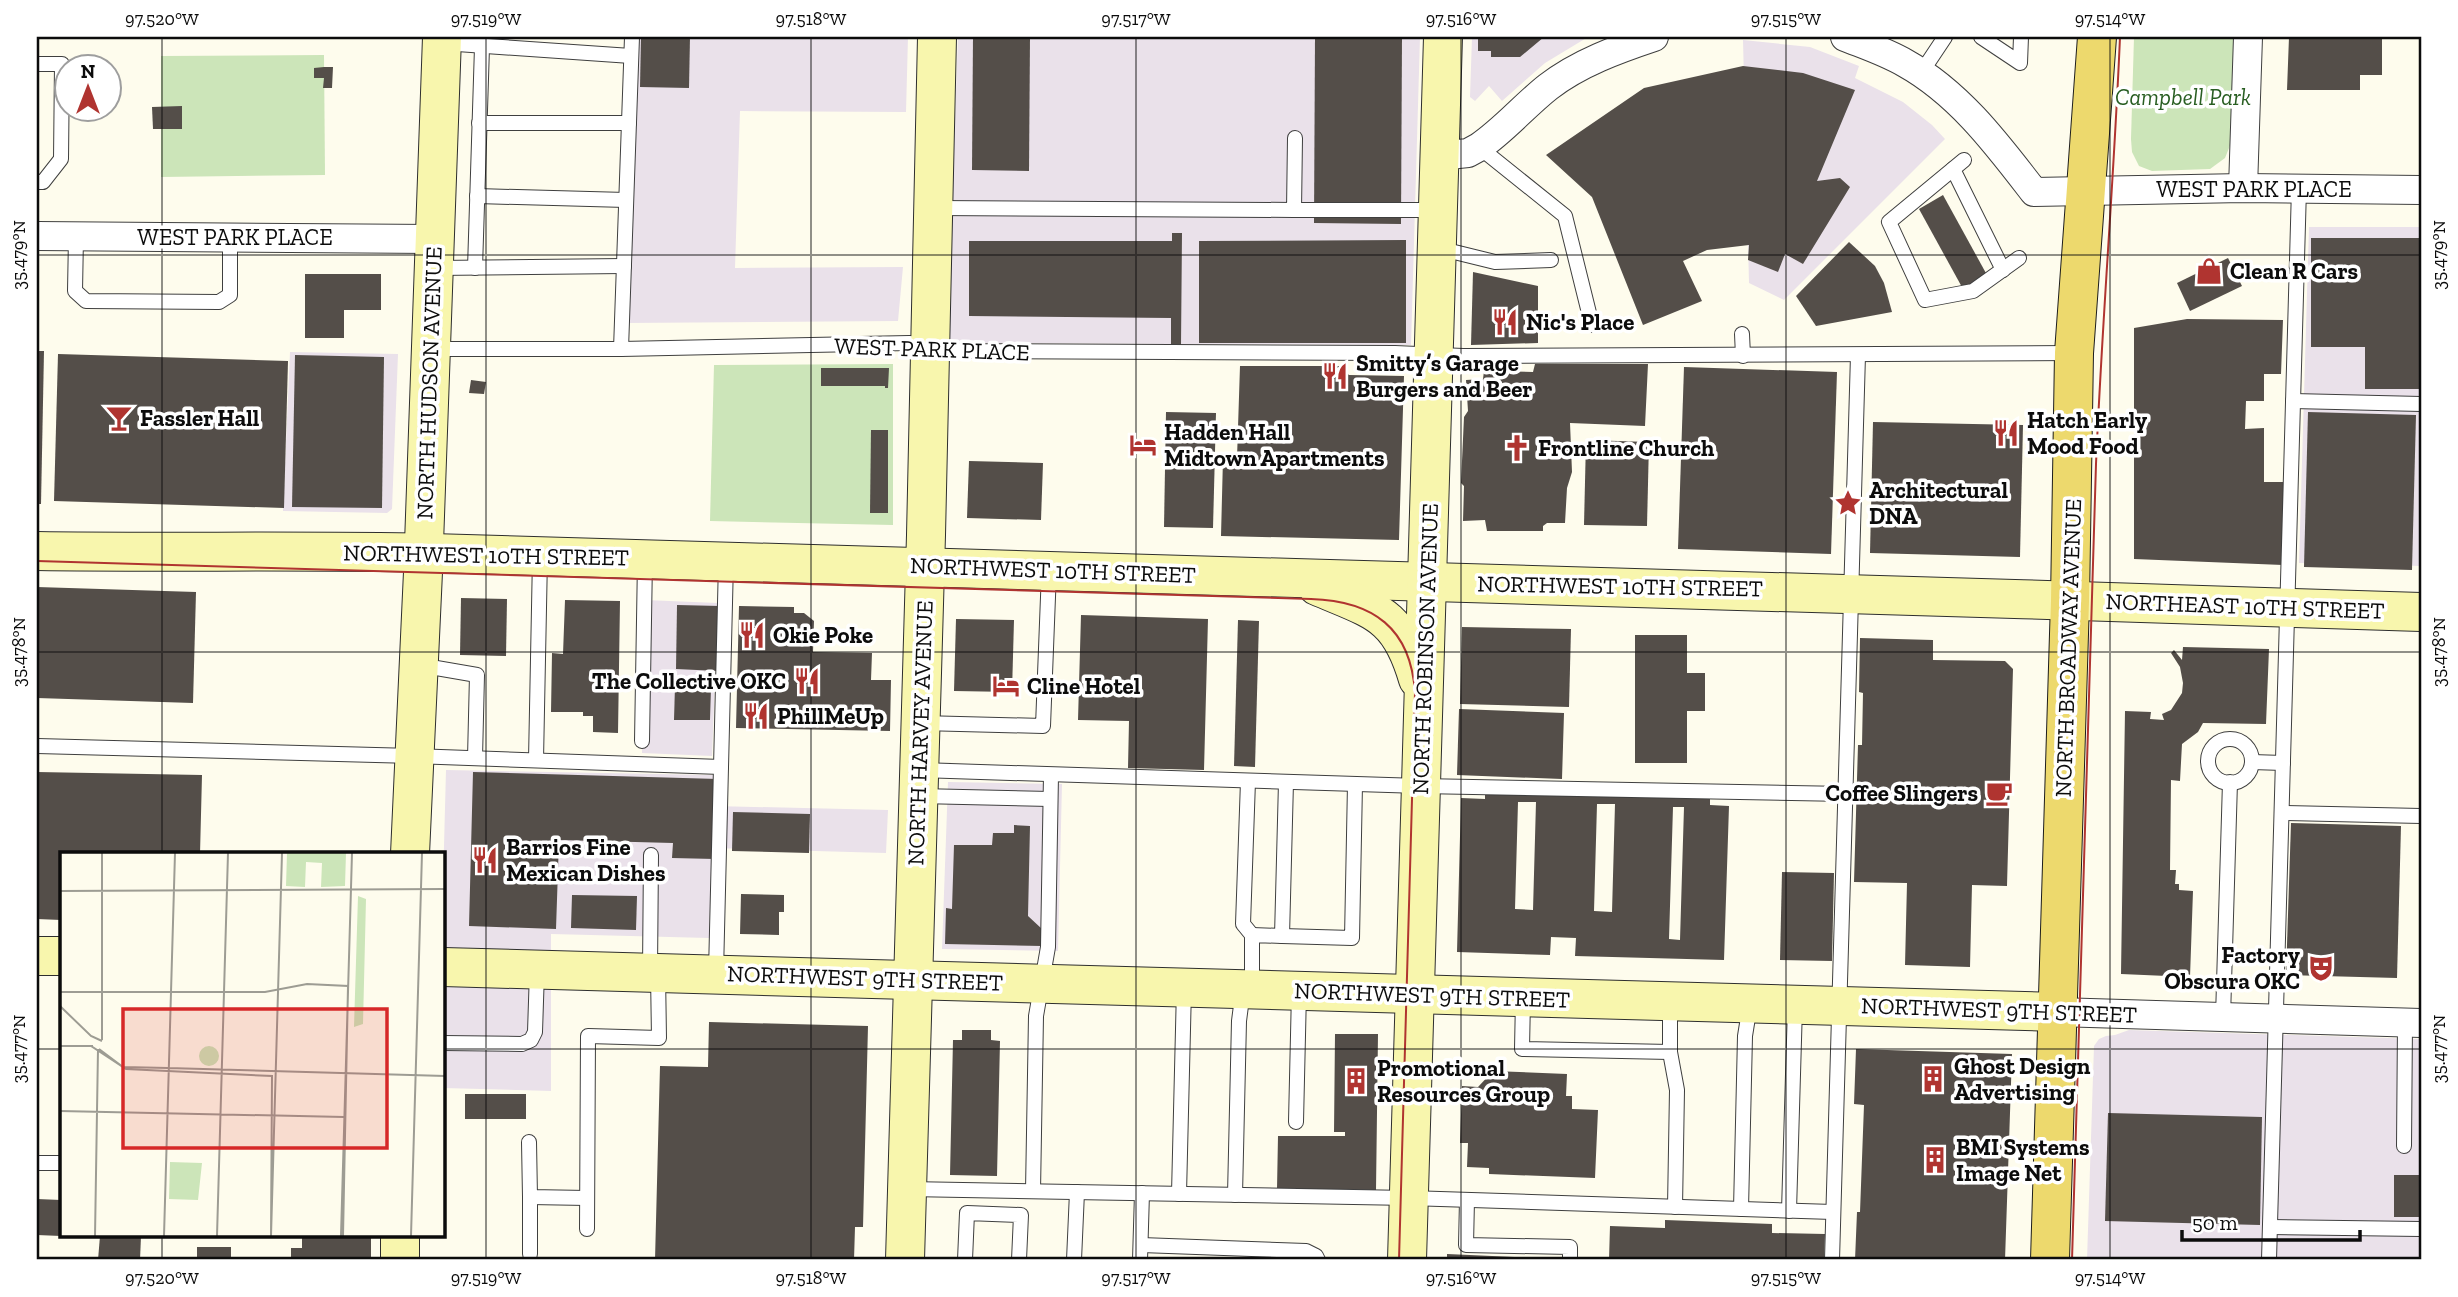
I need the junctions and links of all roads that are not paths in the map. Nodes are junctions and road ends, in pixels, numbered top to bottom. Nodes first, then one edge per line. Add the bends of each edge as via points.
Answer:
1 (632, 37) edge
2 (937, 37) edge
3 (1443, 37) edge
4 (1845, 37) edge
5 (1945, 37) edge
6 (2021, 37) edge
7 (2097, 37) edge
8 (2248, 37) edge
9 (1645, 38) edge
10 (1986, 38) edge
11 (442, 40) edge
12 (482, 47) junction
13 (631, 55) junction
14 (37, 64) edge
15 (1921, 73) junction
16 (478, 123) junction
17 (629, 123) junction
18 (1295, 138) dead end
19 (1479, 147) junction
20 (1439, 156) junction
21 (37, 182) edge
22 (2243, 188) junction
23 (2300, 188) junction
24 (2421, 190) edge
25 (2086, 191) junction
26 (477, 196) junction
27 (626, 200) junction
28 (934, 208) junction
29 (1294, 210) junction
30 (1437, 210) junction
31 (37, 236) edge
32 (76, 237) junction
33 (230, 237) junction
34 (1436, 248) junction
35 (434, 253) junction
36 (2019, 258) dead end
37 (1551, 260) dead end
38 (624, 266) junction
39 (475, 268) junction
40 (2003, 270) junction
41 (1592, 325) dead end
42 (1742, 334) dead end
43 (930, 345) junction
44 (431, 349) junction
45 (621, 349) junction
46 (2074, 353) junction
47 (1433, 354) junction
48 (1858, 355) junction
49 (1743, 356) junction
50 (2293, 401) junction
51 (2421, 404) edge
52 (37, 551) edge
53 (423, 553) junction
54 (540, 556) junction
55 (645, 559) junction
56 (726, 561) junction
57 (925, 566) junction
58 (1049, 569) junction
59 (1296, 577) junction
60 (1427, 582) junction
61 (1851, 592) junction
62 (2070, 601) junction
63 (2287, 608) junction
64 (2421, 612) edge
65 (418, 665) junction
66 (1423, 695) junction
67 (921, 723) junction
68 (642, 741) dead end
69 (37, 746) edge
70 (413, 756) junction
71 (475, 758) junction
72 (536, 760) junction
73 (2252, 762) junction
74 (2283, 763) junction
75 (721, 767) junction
76 (1051, 775) junction
77 (1248, 781) junction
78 (1286, 782) junction
79 (2230, 782) junction
80 (919, 783) junction
81 (1354, 784) junction
82 (1420, 786) junction
83 (1846, 794) junction
84 (1050, 799) junction
85 (2282, 813) junction
86 (2421, 816) edge
87 (410, 852) edge
88 (651, 855) dead end
89 (1252, 935) junction
90 (1282, 936) junction
91 (37, 956) edge
92 (60, 956) edge
93 (444, 967) edge
94 (537, 969) junction
95 (654, 972) junction
96 (716, 973) junction
97 (914, 980) junction
98 (1041, 983) junction
99 (1184, 987) junction
100 (1247, 989) junction
101 (1299, 990) junction
102 (1415, 994) junction
103 (1523, 998) junction
104 (1670, 1002) junction
105 (1751, 1003) junction
106 (1795, 1004) junction
107 (1840, 1005) junction
108 (2057, 1012) junction
109 (2222, 1017) junction
110 (2276, 1018) junction
111 (2413, 1023) edge
112 (444, 1043) edge
113 (1670, 1052) junction
114 (1296, 1122) dead end
115 (529, 1142) dead end
116 (2404, 1146) dead end
117 (37, 1163) edge
118 (60, 1163) edge
119 (906, 1189) junction
120 (1033, 1191) junction
121 (1077, 1192) junction
122 (1142, 1193) junction
123 (1180, 1194) junction
124 (1235, 1195) junction
125 (530, 1197) junction
126 (587, 1198) junction
127 (1409, 1198) junction
128 (1467, 1200) junction
129 (1675, 1207) junction
130 (1741, 1209) junction
131 (1788, 1211) junction
132 (1833, 1212) junction
133 (2270, 1227) junction
134 (587, 1229) dead end
135 (2421, 1229) edge
136 (400, 1238) edge
137 (1140, 1245) junction
138 (530, 1254) dead end
139 (400, 1260) edge
140 (905, 1260) edge
141 (965, 1260) edge
142 (1019, 1260) edge
143 (1074, 1260) edge
144 (1140, 1260) edge
145 (1318, 1260) edge
146 (1407, 1260) edge
147 (1570, 1260) edge
148 (1832, 1260) edge
149 (2050, 1260) edge
150 (2269, 1260) edge

1 - 13 lane
2 - 28 street, NORTH HARVEY AVENUE
3 - 20 street, NORTH ROBINSON AVENUE
4 - 15 street
5 - 15 lane
6 - 10 lane via 2020,63
7 - 25 main road, NORTH BROADWAY AVENUE
8 - 22 street
9 - 19 street via 1549,86
11 - 12 lane
11 - 35 street, NORTH HUDSON AVENUE
12 - 13 lane
12 - 16 lane
13 - 17 lane
14 - 21 lane via 62,64 61,159 43,182
15 - 25 street, WEST PARK PLACE via 1982,125 2034,192
16 - 17 lane
16 - 26 lane
17 - 27 lane
18 - 29 lane
19 - 20 street
19 - 41 lane via 1565,216
20 - 30 street, NORTH ROBINSON AVENUE
22 - 23 street, WEST PARK PLACE
22 - 25 street, WEST PARK PLACE
23 - 24 street, WEST PARK PLACE
23 - 50 lane
25 - 46 main road, NORTH BROADWAY AVENUE
26 - 27 lane
26 - 39 lane
27 - 38 lane
28 - 29 lane
28 - 43 street, NORTH HARVEY AVENUE
29 - 30 lane
30 - 34 street, NORTH ROBINSON AVENUE
31 - 32 street, WEST PARK PLACE
32 - 33 street, WEST PARK PLACE
32 - 33 lane via 75,291 86,301 219,302 230,295
33 - 35 street, WEST PARK PLACE
34 - 37 lane via 1494,262
34 - 47 street, NORTH ROBINSON AVENUE
35 - 39 lane
35 - 44 street, NORTH HUDSON AVENUE
36 - 40 lane
38 - 39 lane
38 - 45 lane
40 - 40 lane via 1958,164 1889,222 1925,300 1973,291
42 - 49 lane
43 - 45 lane, WEST PARK PLACE
43 - 47 lane, WEST PARK PLACE via 960,351
43 - 57 street, NORTH HARVEY AVENUE
44 - 45 lane, WEST PARK PLACE
44 - 53 street, NORTH HUDSON AVENUE
46 - 48 lane, WEST PARK PLACE
46 - 62 main road, NORTH BROADWAY AVENUE
47 - 49 lane, WEST PARK PLACE
47 - 60 street, NORTH ROBINSON AVENUE
48 - 49 lane, WEST PARK PLACE
48 - 61 lane
50 - 51 lane
50 - 63 lane
52 - 53 street, NORTHWEST 10TH STREET
53 - 54 street, NORTHWEST 10TH STREET
53 - 65 street, NORTH HUDSON AVENUE
54 - 55 street, NORTHWEST 10TH STREET
54 - 72 lane
55 - 56 street, NORTHWEST 10TH STREET
55 - 68 lane
56 - 57 street, NORTHWEST 10TH STREET
56 - 75 lane
57 - 58 street, NORTHWEST 10TH STREET
57 - 67 street, NORTH HARVEY AVENUE
58 - 59 street, NORTHWEST 10TH STREET
58 - 67 lane via 1043,726
59 - 60 street, NORTHWEST 10TH STREET
59 - 66 street via 1363,606 1391,624 1411,655
60 - 61 street, NORTHWEST 10TH STREET
60 - 66 street, NORTH ROBINSON AVENUE
61 - 62 street, NORTHWEST 10TH STREET
61 - 83 lane
62 - 63 street, NORTHEAST 10TH STREET
62 - 108 main road, NORTH BROADWAY AVENUE
63 - 64 street, NORTHEAST 10TH STREET
63 - 74 lane
65 - 70 street, NORTH HUDSON AVENUE
65 - 71 lane via 477,675
66 - 82 street, NORTH ROBINSON AVENUE
67 - 80 street, NORTH HARVEY AVENUE
69 - 70 lane
70 - 71 lane
70 - 87 street, NORTH HUDSON AVENUE
71 - 72 lane
72 - 75 lane
73 - 74 lane
73 - 79 lane via 2242,779
73 - 79 lane via 2248,748 2236,739 2215,744 2208,757 2211,772
74 - 85 lane
75 - 96 lane
76 - 77 lane
76 - 80 lane
76 - 84 lane
77 - 78 lane
77 - 89 lane via 1243,924
78 - 81 lane
78 - 90 lane
79 - 109 lane
80 - 84 lane
80 - 97 street, NORTH HARVEY AVENUE
81 - 82 lane
81 - 90 lane via 1352,937
82 - 83 lane
82 - 102 street, NORTH ROBINSON AVENUE
83 - 107 lane
84 - 98 lane via 1048,947
85 - 86 lane
85 - 110 lane
88 - 95 lane
89 - 90 lane
89 - 100 lane
91 - 92 street
93 - 94 street, NORTHWEST 9TH STREET
94 - 95 street, NORTHWEST 9TH STREET
94 - 112 lane via 531,1040 522,1044
95 - 96 street, NORTHWEST 9TH STREET
95 - 126 lane via 659,1038 588,1036
96 - 97 street, NORTHWEST 9TH STREET
97 - 98 street, NORTHWEST 9TH STREET
97 - 119 street, NORTH HARVEY AVENUE
98 - 99 street, NORTHWEST 9TH STREET
98 - 120 lane via 1036,1016
99 - 100 street, NORTHWEST 9TH STREET
99 - 123 lane
100 - 101 street, NORTHWEST 9TH STREET
100 - 124 lane via 1239,1021
101 - 102 street, NORTHWEST 9TH STREET
101 - 114 lane
102 - 103 street, NORTHWEST 9TH STREET
102 - 127 street, NORTH ROBINSON AVENUE
103 - 104 street, NORTHWEST 9TH STREET
103 - 113 lane via 1522,1049
104 - 105 street, NORTHWEST 9TH STREET
104 - 113 lane
105 - 106 street, NORTHWEST 9TH STREET
105 - 130 lane via 1745,1036
106 - 107 street, NORTHWEST 9TH STREET
106 - 131 lane
107 - 108 street, NORTHWEST 9TH STREET
107 - 132 lane
108 - 109 street, NORTHWEST 9TH STREET
108 - 149 main road, NORTH BROADWAY AVENUE
109 - 110 street, NORTHWEST 9TH STREET
110 - 111 street, NORTHWEST 9TH STREET
110 - 133 lane
111 - 116 lane
113 - 129 lane via 1677,1090
115 - 125 lane
117 - 118 lane
119 - 120 lane
119 - 140 street, NORTH HARVEY AVENUE
120 - 121 lane
121 - 122 lane
121 - 143 lane
122 - 123 lane
122 - 137 lane
123 - 124 lane
124 - 127 lane
125 - 126 lane
125 - 138 lane
126 - 134 lane
127 - 128 lane
127 - 146 street, NORTH ROBINSON AVENUE
128 - 129 lane
128 - 147 lane via 1466,1245 1570,1247
129 - 130 lane
130 - 131 lane
131 - 132 lane
132 - 148 lane
133 - 135 lane
133 - 150 lane
136 - 139 street
137 - 144 lane
137 - 145 lane via 1306,1251
141 - 142 lane via 967,1213 1021,1216

